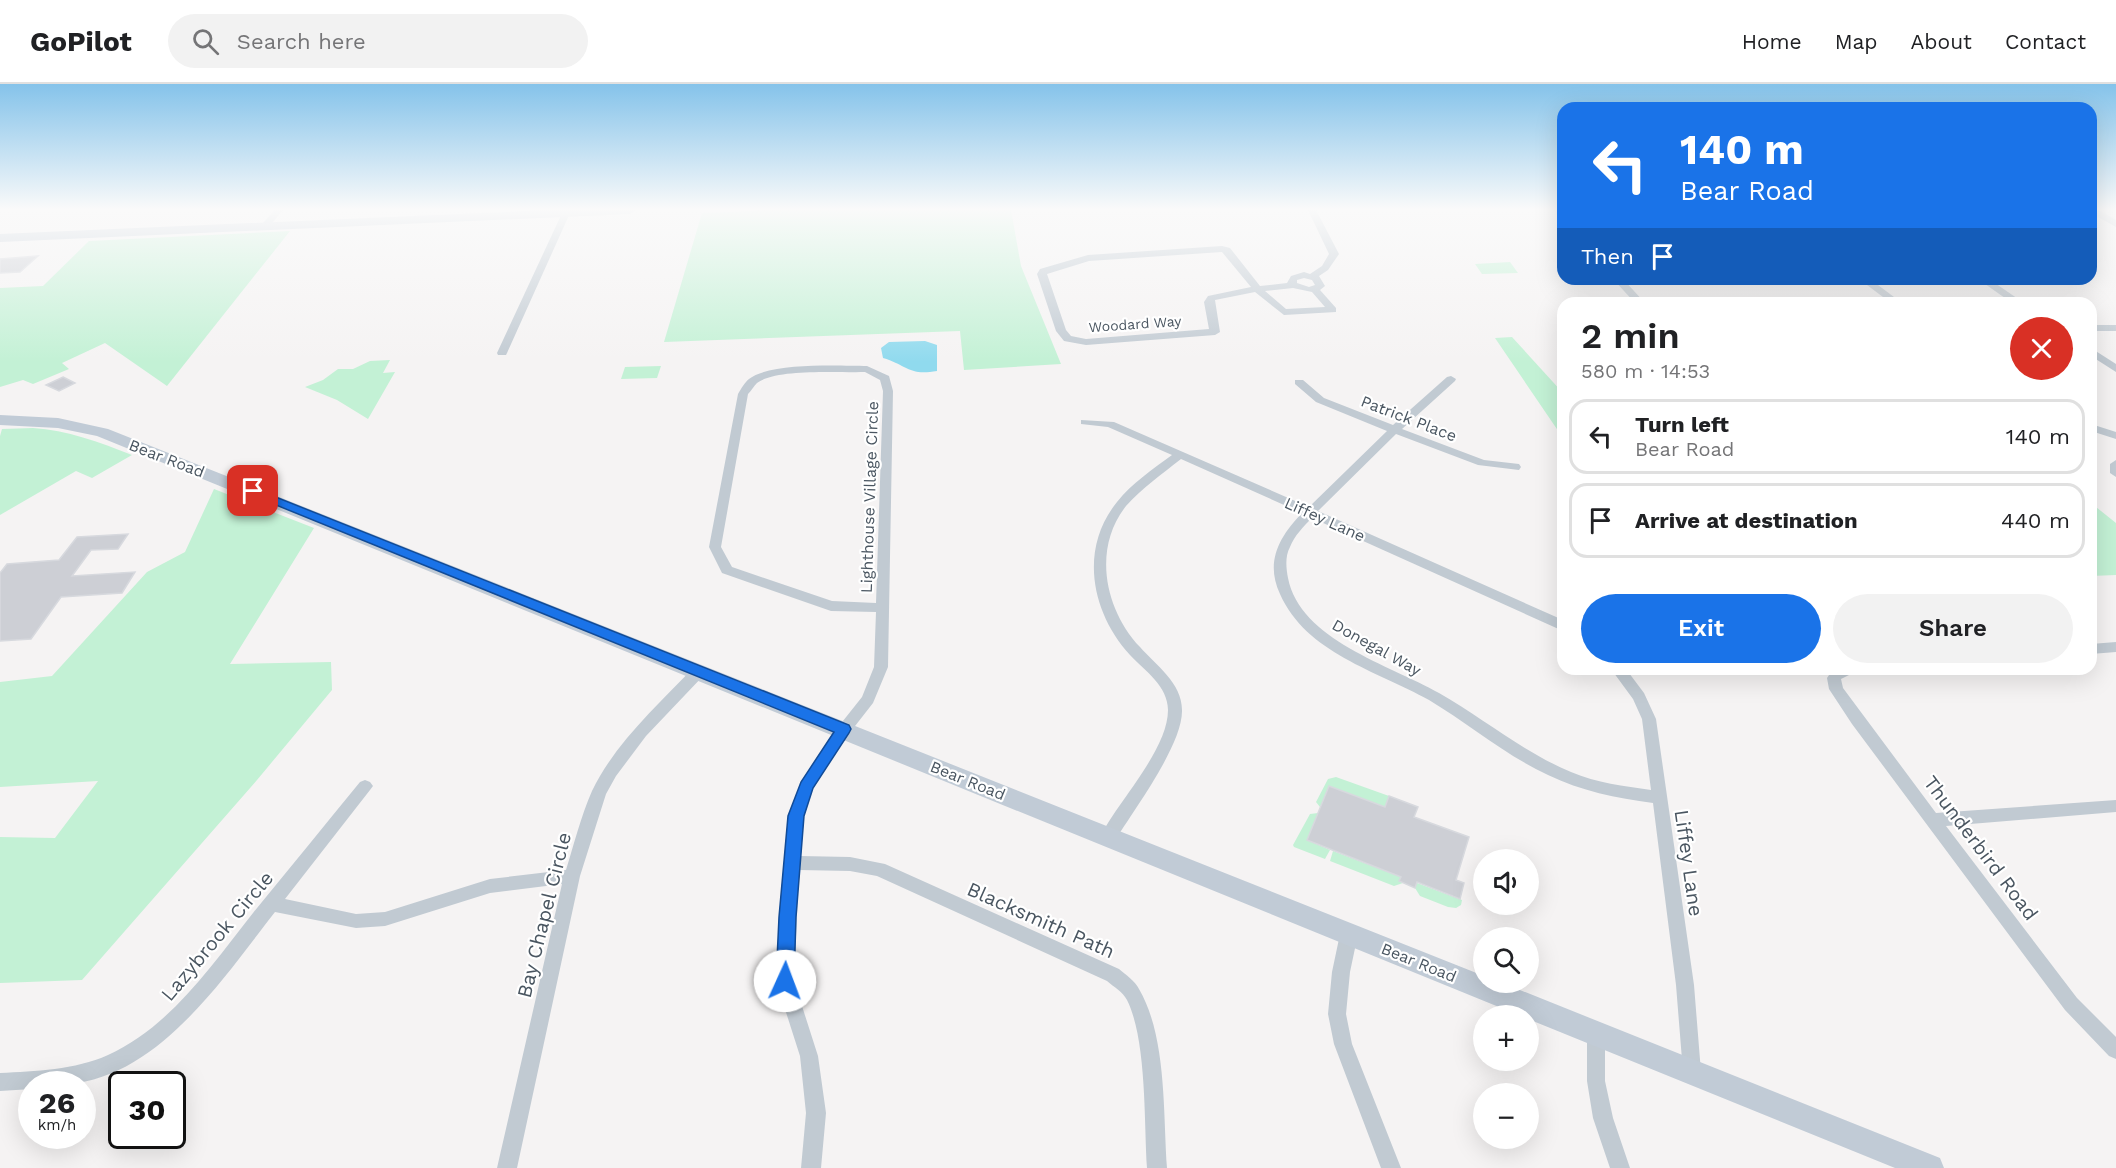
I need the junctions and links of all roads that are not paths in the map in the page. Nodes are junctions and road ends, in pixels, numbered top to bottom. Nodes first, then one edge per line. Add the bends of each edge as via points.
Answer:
1 (544, 261) edge
2 (1079, 261) edge
3 (1235, 261) edge
4 (1329, 261) edge
5 (1312, 277) junction
6 (1293, 285) junction
7 (1624, 285) edge
8 (1872, 285) edge
9 (1992, 285) edge
10 (1314, 289) junction
11 (1258, 290) junction
12 (1634, 297) edge
13 (1889, 297) edge
14 (2010, 297) edge
15 (2116, 327) edge
16 (2097, 328) edge
17 (502, 353) dead end
18 (2097, 355) edge
19 (2116, 369) edge
20 (1451, 379) dead end
21 (1299, 382) dead end
22 (0, 420) edge
23 (1085, 422) dead end
24 (1393, 429) junction
25 (2097, 429) edge
26 (2116, 436) edge
27 (1180, 454) junction
28 (2116, 464) edge
29 (1515, 467) dead end
30 (2116, 473) edge
31 (1311, 513) junction
32 (882, 608) junction
33 (1557, 623) edge
34 (2116, 647) edge
35 (2097, 649) edge
36 (699, 671) junction
37 (1622, 675) edge
38 (1836, 675) edge
39 (843, 729) junction
40 (365, 786) dead end
41 (1659, 798) junction
42 (2116, 806) edge
43 (1934, 820) junction
44 (1108, 837) junction
45 (792, 863) junction
46 (572, 876) junction
47 (272, 904) junction
48 (1349, 934) junction
49 (1596, 1033) junction
50 (2116, 1050) edge
51 (1692, 1072) junction
52 (0, 1082) edge
53 (507, 1168) edge
54 (811, 1168) edge
55 (1157, 1168) edge
56 (1391, 1168) edge
57 (1620, 1168) edge
58 (1930, 1168) edge

1 - 17 street
2 - 11 street, Woodard Way via 1042,274 1061,332 1068,339 1086,342 1215,332 1211,298
3 - 11 street, Woodard Way
4 - 5 street, Woodard Way
5 - 6 street, Woodard Way via 1294,278
5 - 10 street via 1320,283
6 - 10 street, Woodard Way
6 - 11 street, Woodard Way
7 - 12 street
8 - 13 street
9 - 14 street
10 - 11 street, Woodard Way via 1333,309 1284,312
15 - 16 street
18 - 19 street
20 - 24 street, Donegal Way
21 - 24 street, Patrick Place via 1320,400
22 - 36 street, Bear Road via 58,423 102,432
23 - 27 street, Liffey Lane via 1110,424
24 - 29 street, Patrick Place via 1482,463
24 - 31 street, Donegal Way
25 - 26 street
27 - 31 street, Liffey Lane
27 - 44 street via 1120,506 1102,541 1100,587 1107,610 1119,632 1162,678 1175,709 1173,726 1162,748
28 - 30 street
31 - 33 street, Liffey Lane
31 - 41 street, Donegal Way via 1286,541 1280,568 1283,589 1292,605 1322,637 1464,715 1543,766 1594,786
32 - 32 street, Lighthouse Village Circle via 831,606 727,570 715,548 743,394 753,381 795,370 867,369 885,378 888,392
32 - 39 street, Lighthouse Village Circle via 881,667 868,699
34 - 35 street
36 - 39 street, Bear Road
36 - 46 street, Bay Chapel Circle via 641,732 611,772 599,793
37 - 41 street, Liffey Lane via 1649,719
38 - 43 street, Thunderbird Road via 1836,689
39 - 44 street, Bear Road
39 - 45 street, Lighthouse Village Circle via 806,787 796,816
40 - 47 street, Lazybrook Circle
41 - 51 street, Liffey Lane via 1685,985
42 - 43 street
43 - 50 street, Thunderbird Road via 2072,1004
44 - 48 street, Bear Road
45 - 54 street, Lighthouse Village Circle via 785,981 809,1056 816,1113
45 - 55 street, Blacksmith Path via 879,869 1113,975 1132,992 1142,1014
46 - 47 street via 490,886 385,919 356,921
46 - 53 street, Bay Chapel Circle
47 - 52 street, Lazybrook Circle via 187,1009 149,1041 82,1074
48 - 49 street, Bear Road
48 - 56 street via 1337,1014 1343,1044
49 - 51 street, Bear Road
49 - 57 street via 1596,1081 1603,1118
51 - 58 street, Bear Road

